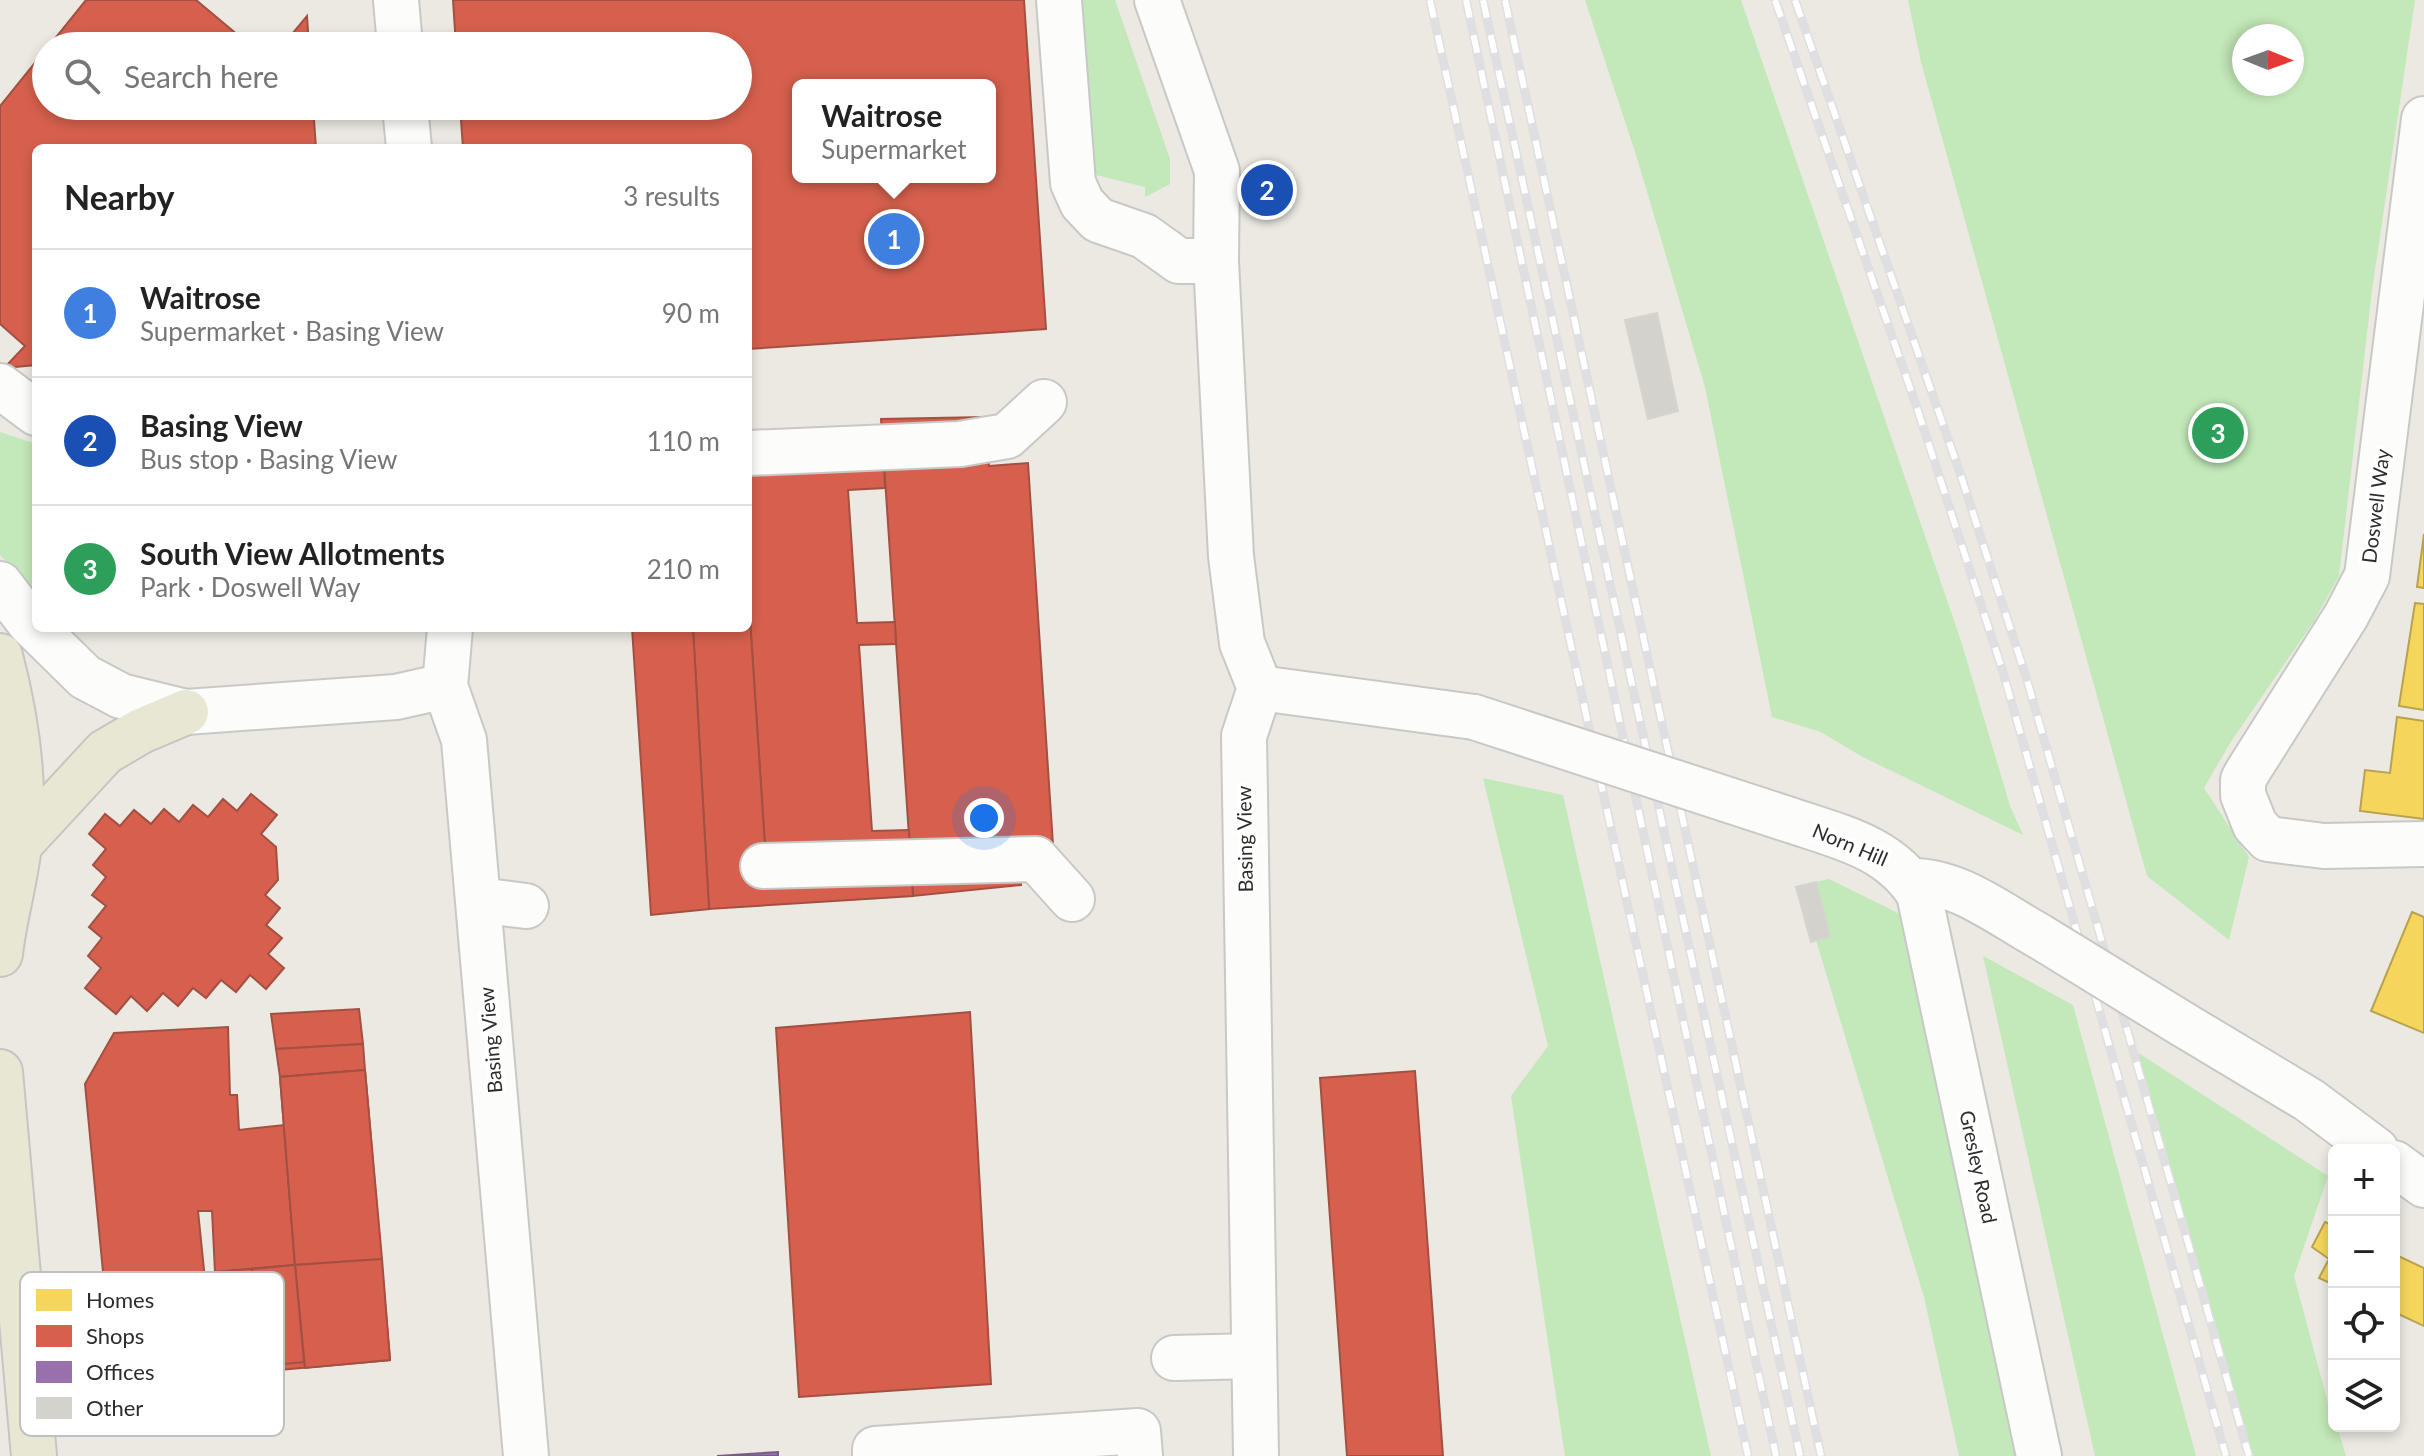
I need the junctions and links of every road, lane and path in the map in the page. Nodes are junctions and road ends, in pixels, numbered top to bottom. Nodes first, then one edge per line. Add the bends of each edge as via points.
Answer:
1 (396, 0) edge
2 (1059, 0) edge
3 (1157, 0) edge
4 (399, 32) edge
5 (2424, 119) edge
6 (406, 120) edge
7 (409, 144) edge
8 (1216, 261) junction
9 (2414, 285) edge
10 (0, 386) edge
11 (1044, 402) dead end
12 (32, 410) edge
13 (752, 453) edge
14 (0, 584) edge
15 (32, 625) edge
16 (39, 632) edge
17 (450, 632) edge
18 (0, 656) edge
19 (445, 686) junction
20 (1260, 688) junction
21 (186, 712) junction
22 (2424, 844) edge
23 (19, 845) junction
24 (763, 866) dead end
25 (1910, 881) junction
26 (1072, 899) dead end
27 (526, 906) dead end
28 (471, 933) junction
29 (0, 954) edge
30 (0, 1072) edge
31 (2368, 1144) edge
32 (2400, 1167) edge
33 (2424, 1185) edge
34 (20, 1298) edge
35 (1253, 1356) junction
36 (1174, 1358) dead end
37 (0, 1382) edge
38 (32, 1436) edge
39 (24, 1456) edge
40 (34, 1456) edge
41 (526, 1456) edge
42 (875, 1456) edge
43 (1140, 1456) edge
44 (1256, 1456) edge
45 (2039, 1456) edge

1 - 4 street
2 - 8 street via 1073,183 1082,203 1098,220 1144,236 1179,261
3 - 8 street via 1217,171
5 - 9 street, Doswell Way
6 - 7 street
8 - 20 street via 1231,556 1242,643
9 - 22 street, Doswell Way via 2367,576 2346,616 2227,782 2243,795 2255,825 2268,839 2324,846
10 - 12 street
11 - 13 street via 1007,436
14 - 15 street
16 - 21 street via 85,677 121,696
17 - 19 street, Basing View
18 - 23 main road via 13,706 21,787
19 - 21 street via 396,697
19 - 28 street, Basing View via 464,740
20 - 25 street, Norn Hill, bridge via 1474,717 1790,820 1882,856
20 - 35 street, Basing View via 1244,736
21 - 23 main road via 105,752
23 - 29 main road
24 - 26 street via 1036,859
25 - 31 street, bridge via 1947,887 2039,936 2309,1100
25 - 45 street, Gresley Road via 1925,914
27 - 28 street
28 - 41 street, Basing View via 476,1025
30 - 34 main road
32 - 33 street
35 - 36 street
35 - 44 street, Basing View
37 - 39 main road
38 - 40 main road
42 - 43 street via 875,1449 1138,1431

